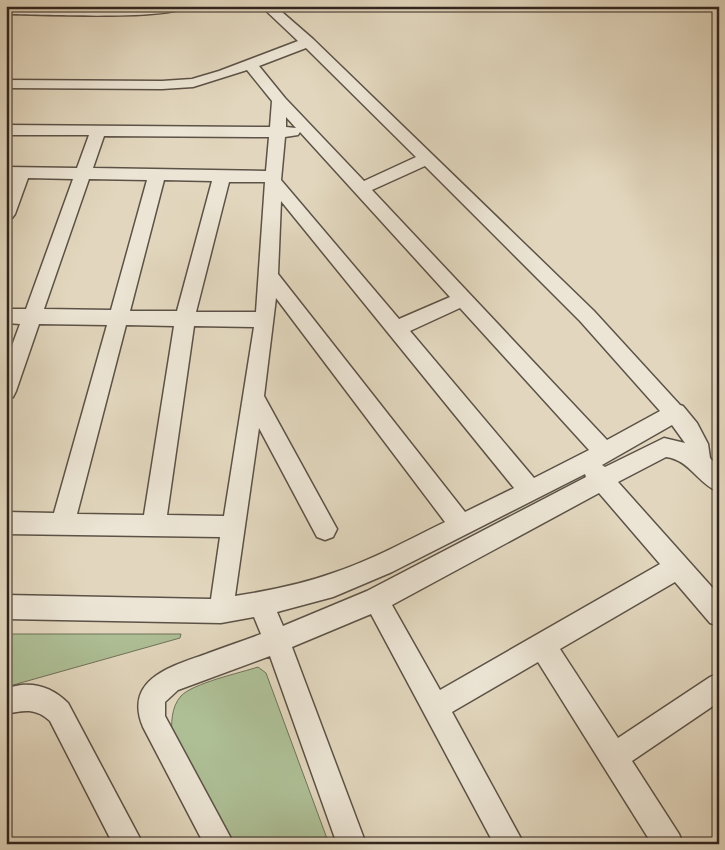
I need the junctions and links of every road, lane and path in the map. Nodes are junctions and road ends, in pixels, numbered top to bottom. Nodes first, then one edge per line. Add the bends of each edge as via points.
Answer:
1 (180, 6) edge
2 (267, 6) edge
3 (6, 10) edge
4 (308, 42) junction
5 (250, 64) junction
6 (6, 84) edge
7 (280, 101) junction
8 (6, 130) edge
9 (98, 131) junction
10 (278, 132) junction
11 (309, 132) junction
12 (428, 159) junction
13 (14, 172) edge
14 (83, 173) junction
15 (156, 175) junction
16 (222, 176) junction
17 (273, 179) junction
18 (361, 189) junction
19 (6, 214) edge
20 (270, 275) junction
21 (463, 299) junction
22 (6, 316) edge
23 (32, 317) junction
24 (120, 318) junction
25 (186, 319) junction
26 (265, 320) junction
27 (396, 329) junction
28 (6, 391) edge
29 (254, 398) junction
30 (676, 412) junction
31 (700, 463) junction
32 (598, 466) junction
33 (719, 482) edge
34 (530, 490) junction
35 (6, 523) edge
36 (63, 524) junction
37 (154, 525) junction
38 (461, 525) junction
39 (234, 527) junction
40 (325, 529) dead end
41 (678, 567) junction
42 (376, 600) junction
43 (261, 604) junction
44 (6, 607) edge
45 (221, 611) junction
46 (719, 614) edge
47 (277, 641) junction
48 (542, 644) junction
49 (719, 686) edge
50 (6, 701) edge
51 (435, 706) junction
52 (613, 758) junction
53 (130, 844) edge
54 (220, 844) edge
55 (352, 844) edge
56 (510, 844) edge
57 (669, 844) edge

1 - 3 street via 148,11
2 - 4 street
4 - 5 street
4 - 12 street
5 - 6 street via 206,80 181,84
5 - 7 street
7 - 10 street
7 - 11 street
8 - 9 street
9 - 10 street
9 - 14 street
10 - 11 street
10 - 17 street
11 - 18 street
12 - 18 street
12 - 30 street via 587,316
13 - 14 street
13 - 19 street
14 - 15 street
14 - 23 street
15 - 16 street
15 - 24 street
16 - 17 street
16 - 25 street
17 - 20 street
17 - 27 street
18 - 21 street
20 - 26 street
20 - 38 street
21 - 27 street
21 - 32 street
22 - 23 street
23 - 24 street
23 - 28 street
24 - 25 street
24 - 36 street
25 - 26 street
25 - 37 street
26 - 29 street
27 - 34 street
29 - 39 street
29 - 40 street
30 - 31 street via 697,444
30 - 32 street
31 - 32 street via 678,448 664,447
31 - 33 street
32 - 34 street
32 - 41 street
32 - 42 street
34 - 38 street
35 - 36 street
36 - 37 street
37 - 39 street
38 - 43 street via 361,575
39 - 45 street
41 - 46 street
41 - 48 street
42 - 47 street
42 - 51 street
43 - 45 street
43 - 47 street
44 - 45 street
47 - 54 street via 180,675 162,686 152,702 152,718
47 - 55 street
48 - 51 street
48 - 52 street
49 - 52 street
50 - 53 street via 22,697 42,698 59,712
51 - 56 street
52 - 57 street

